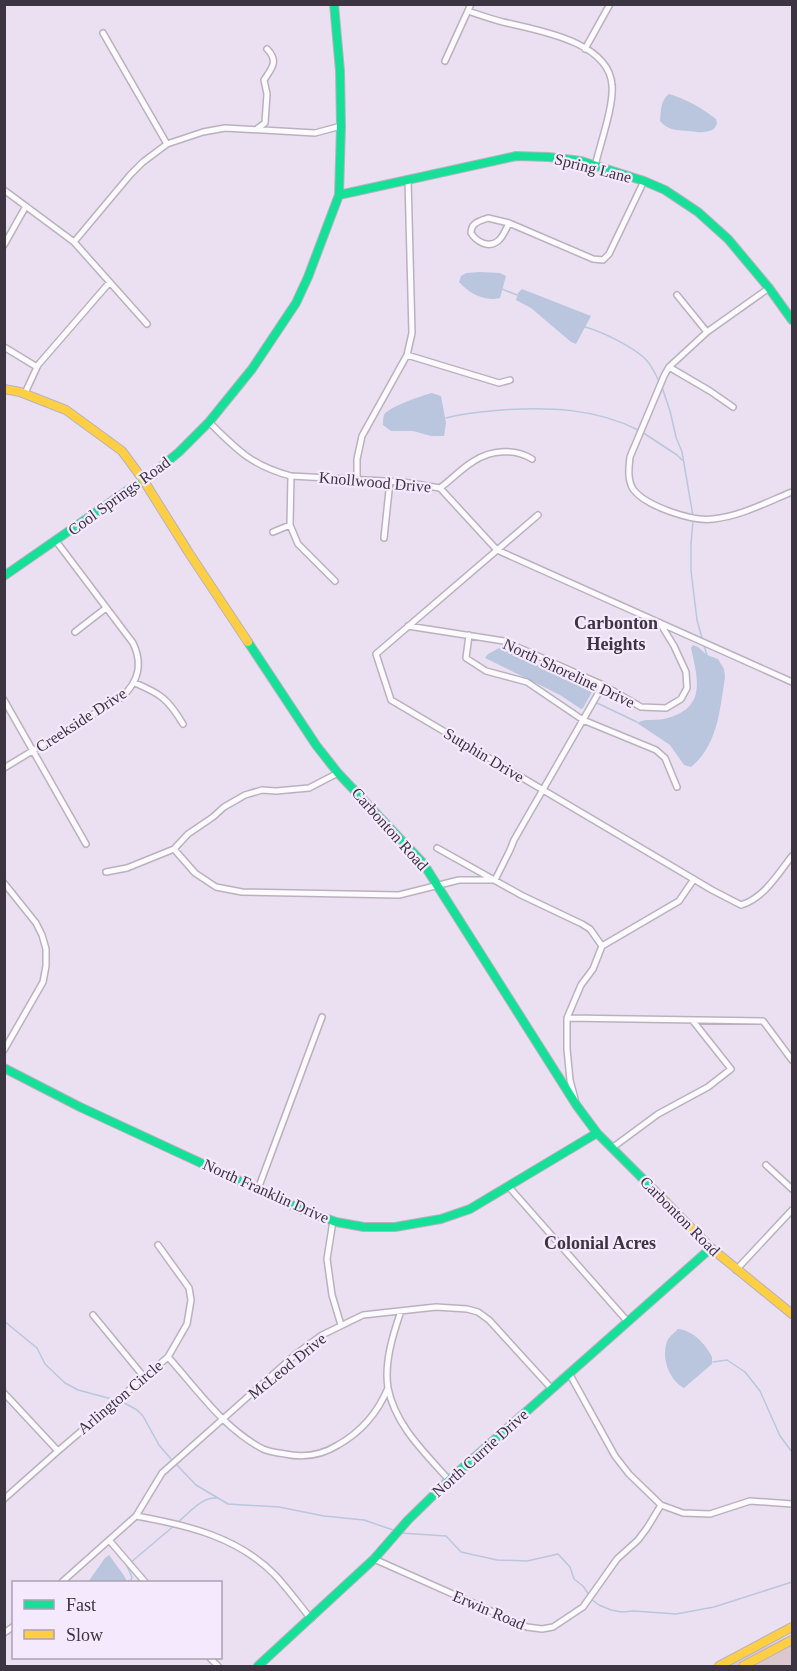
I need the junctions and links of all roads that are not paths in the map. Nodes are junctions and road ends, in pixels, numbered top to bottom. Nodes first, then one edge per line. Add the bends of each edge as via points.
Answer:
1 (334, 4) edge
2 (471, 4) edge
3 (610, 4) edge
4 (468, 11) junction
5 (103, 33) dead end
6 (267, 49) dead end
7 (585, 49) junction
8 (445, 61) dead end
9 (341, 126) junction
10 (258, 129) junction
11 (167, 144) junction
12 (595, 166) junction
13 (408, 180) junction
14 (644, 181) junction
15 (4, 190) edge
16 (339, 195) junction
17 (26, 206) junction
18 (509, 224) junction
19 (74, 242) junction
20 (4, 244) edge
21 (109, 283) junction
22 (769, 288) junction
23 (677, 295) dead end
24 (792, 321) edge
25 (147, 324) dead end
26 (707, 332) junction
27 (4, 347) edge
28 (407, 356) junction
29 (37, 367) junction
30 (669, 367) junction
31 (510, 380) dead end
32 (4, 389) edge
33 (25, 393) junction
34 (733, 407) dead end
35 (209, 422) junction
36 (532, 459) dead end
37 (291, 476) junction
38 (357, 479) junction
39 (144, 481) junction
40 (390, 481) junction
41 (440, 488) junction
42 (792, 492) edge
43 (538, 515) dead end
44 (290, 525) junction
45 (273, 532) dead end
46 (384, 538) dead end
47 (56, 541) junction
48 (497, 550) junction
49 (4, 576) edge
50 (335, 581) dead end
51 (106, 608) junction
52 (660, 624) junction
53 (408, 626) junction
54 (75, 632) dead end
55 (469, 635) junction
56 (792, 682) edge
57 (135, 683) junction
58 (603, 685) junction
59 (4, 700) edge
60 (583, 720) junction
61 (183, 724) dead end
62 (33, 751) junction
63 (4, 768) edge
64 (338, 773) junction
65 (677, 787) dead end
66 (542, 790) junction
67 (86, 844) dead end
68 (437, 848) dead end
69 (174, 849) junction
70 (792, 856) edge
71 (106, 872) dead end
72 (694, 879) junction
73 (495, 880) junction
74 (4, 883) edge
75 (438, 885) junction
76 (602, 946) junction
77 (322, 1017) dead end
78 (567, 1018) junction
79 (693, 1020) junction
80 (4, 1050) edge
81 (792, 1060) edge
82 (4, 1068) edge
83 (577, 1106) junction
84 (597, 1133) junction
85 (612, 1148) junction
86 (766, 1165) dead end
87 (508, 1186) junction
88 (792, 1189) edge
89 (258, 1190) junction
90 (792, 1209) edge
91 (333, 1221) junction
92 (158, 1245) dead end
93 (711, 1248) junction
94 (736, 1270) junction
95 (401, 1311) junction
96 (792, 1314) edge
97 (93, 1315) dead end
98 (628, 1322) junction
99 (341, 1325) junction
100 (168, 1357) junction
101 (569, 1373) junction
102 (144, 1377) junction
103 (388, 1388) junction
104 (551, 1388) junction
105 (4, 1393) edge
106 (224, 1419) junction
107 (58, 1451) junction
108 (450, 1480) junction
109 (4, 1499) edge
110 (792, 1504) edge
111 (661, 1505) junction
112 (136, 1516) junction
113 (109, 1540) junction
114 (374, 1559) junction
115 (63, 1581) edge
116 (145, 1581) edge
117 (311, 1619) junction
118 (792, 1627) edge
119 (792, 1640) edge
120 (258, 1666) edge
121 (719, 1666) edge
122 (743, 1666) edge

1 - 9 main road, Cool Springs Road
2 - 4 street
3 - 7 street
4 - 7 street via 550,33
4 - 8 street
5 - 11 street
6 - 10 street via 273,64 264,80 265,123
7 - 12 street via 604,63 612,85
9 - 10 street via 315,133
9 - 16 main road, Cool Springs Road
10 - 11 street via 225,128
11 - 19 street via 142,162
12 - 13 main road, Spring Lane via 549,157 516,156
12 - 14 main road, Spring Lane
13 - 16 main road, Spring Lane
13 - 28 street via 412,333
14 - 18 street via 603,260
14 - 22 main road, Spring Lane via 698,212 728,239
15 - 17 street
16 - 35 main road, Cool Springs Road via 296,303 252,369
17 - 19 street
17 - 20 street
18 - 18 street via 498,242 492,244 480,243 471,233 479,221 488,218
19 - 21 street
21 - 25 street
21 - 29 street
22 - 24 main road, Spring Lane
22 - 26 street
23 - 26 street
26 - 30 street
27 - 29 street
28 - 31 street via 499,382
28 - 38 street via 362,436
29 - 33 street
30 - 34 street
30 - 42 street via 630,457 632,487 644,501 691,518 711,519 733,516
32 - 33 main road, Carbonton Road
33 - 39 main road, Carbonton Road via 66,410 95,430 122,451
35 - 37 street, Knollwood Drive via 242,454 273,472
35 - 39 main road, Cool Springs Road
36 - 41 street via 524,453 499,451 474,460
37 - 38 street, Knollwood Drive
37 - 44 street
38 - 40 street, Knollwood Drive
39 - 47 main road, Cool Springs Road
39 - 64 main road, Carbonton Road via 306,731
40 - 41 street, Knollwood Drive
40 - 46 street
41 - 48 street, Knollwood Drive
43 - 48 street, Sutphin Drive
44 - 45 street
44 - 50 street via 298,544
47 - 49 main road, Cool Springs Road
47 - 51 street, Creekside Drive
48 - 52 street, Knollwood Drive
48 - 53 street, Sutphin Drive
51 - 54 street
51 - 57 street, Creekside Drive via 137,652
52 - 56 street, Knollwood Drive
52 - 58 street, North Shoreline Drive via 686,672 687,688 681,699 666,708 641,706
53 - 55 street, North Shoreline Drive
53 - 66 street, Sutphin Drive via 376,654 391,700
55 - 58 street, North Shoreline Drive via 504,641
55 - 60 street via 466,658 486,671 527,682
57 - 61 street via 170,703
57 - 62 street, Creekside Drive via 122,697
58 - 60 street
59 - 62 street
60 - 65 street via 656,750 664,758
60 - 66 street
62 - 63 street, Creekside Drive
62 - 67 street
64 - 69 street via 309,788 262,790 245,795 188,834
64 - 75 main road, Carbonton Road via 416,855
66 - 72 street, Sutphin Drive
66 - 73 street
68 - 73 street
69 - 71 street
69 - 75 street via 195,873 216,887 242,892 399,895
70 - 72 street, Sutphin Drive via 764,892 741,905
72 - 76 street via 679,900
73 - 75 street via 459,880
73 - 76 street via 582,924
74 - 80 street via 36,923 46,949 46,966 43,982
75 - 83 main road, Carbonton Road
76 - 78 street
77 - 89 street
78 - 79 street
78 - 83 street via 570,1080
79 - 81 street via 763,1021
79 - 85 street via 731,1069
82 - 89 main road, North Franklin Drive
83 - 84 main road, Carbonton Road
84 - 85 main road, Carbonton Road
84 - 87 main road, North Franklin Drive
85 - 93 main road, Carbonton Road
86 - 88 street
87 - 91 main road, North Franklin Drive via 470,1209 426,1222 371,1227
87 - 98 street
89 - 91 main road, North Franklin Drive
90 - 94 street
91 - 99 street via 327,1259
92 - 100 street, Arlington Circle via 189,1288 191,1300 187,1324
93 - 94 main road, Carbonton Road
93 - 98 main road, North Currie Drive
94 - 96 main road, Carbonton Road
95 - 99 street, McLeod Drive via 363,1315
95 - 103 street via 389,1358
95 - 104 street, McLeod Drive via 436,1307 478,1312
97 - 102 street
98 - 101 main road, North Currie Drive
99 - 106 street, McLeod Drive via 299,1351
100 - 102 street, Arlington Circle
100 - 106 street
101 - 104 main road, North Currie Drive
101 - 111 street via 615,1456
102 - 107 street, Arlington Circle
103 - 106 street via 358,1432 335,1448 312,1456 266,1450
103 - 108 street via 407,1430
104 - 108 main road, North Currie Drive
105 - 107 street
106 - 112 street, McLeod Drive via 162,1473
107 - 109 street, Arlington Circle
108 - 114 main road, North Currie Drive
110 - 111 street via 750,1501 710,1514 683,1513
111 - 114 street, Erwin Road via 643,1534 613,1564 583,1607 553,1627 527,1628
112 - 113 street, McLeod Drive
112 - 117 street via 212,1534 241,1547 275,1575
113 - 115 street, McLeod Drive
113 - 116 street
114 - 117 main road, North Currie Drive
117 - 120 main road, North Currie Drive
118 - 121 main road
119 - 122 main road

